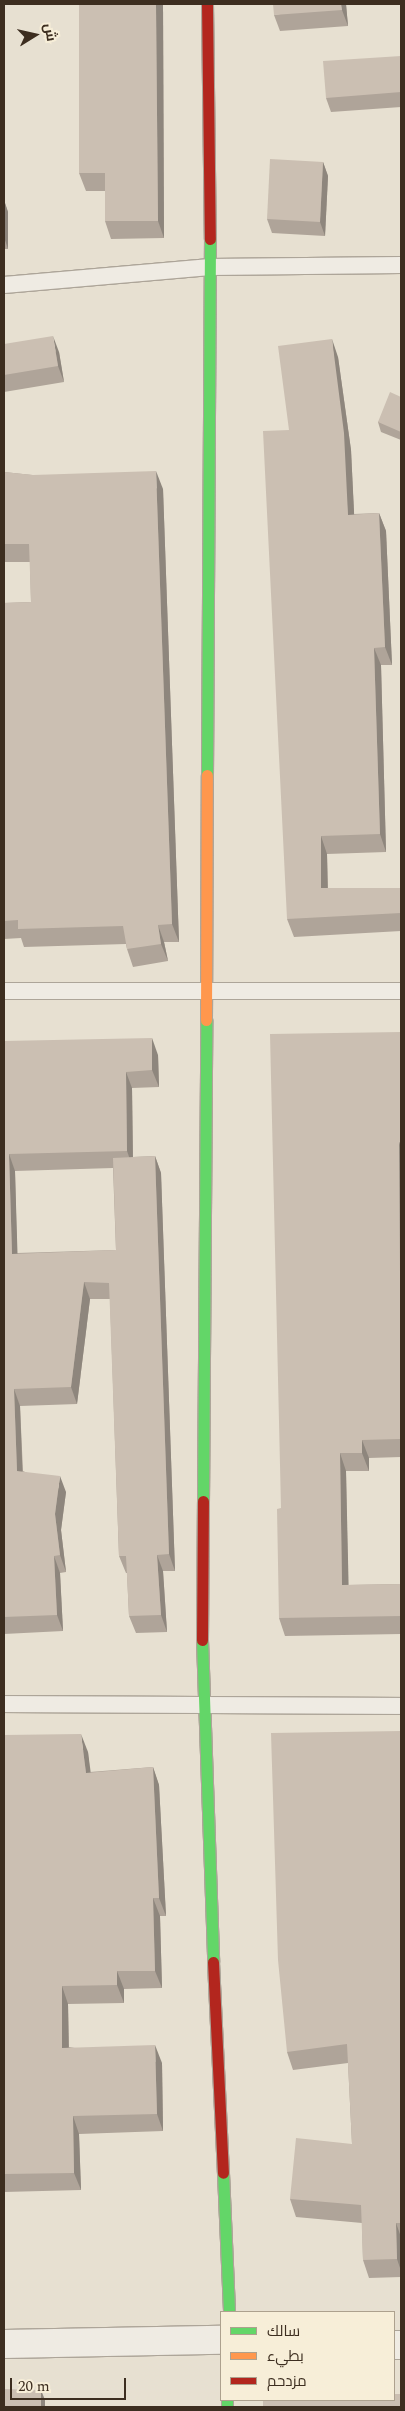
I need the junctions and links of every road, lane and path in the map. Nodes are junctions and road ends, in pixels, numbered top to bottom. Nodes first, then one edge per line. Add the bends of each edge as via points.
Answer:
1 (207, 4) edge
2 (401, 265) edge
3 (210, 267) junction
4 (4, 285) edge
5 (4, 991) edge
6 (202, 991) junction
7 (401, 991) edge
8 (4, 1704) edge
9 (202, 1705) junction
10 (401, 1706) edge
11 (229, 2311) edge
12 (220, 2340) edge
13 (4, 2344) edge

1 - 3 street
2 - 3 lane
3 - 4 lane
3 - 6 street
5 - 6 lane
6 - 7 lane
6 - 9 street
8 - 9 lane
9 - 10 lane
9 - 11 street
12 - 13 street

